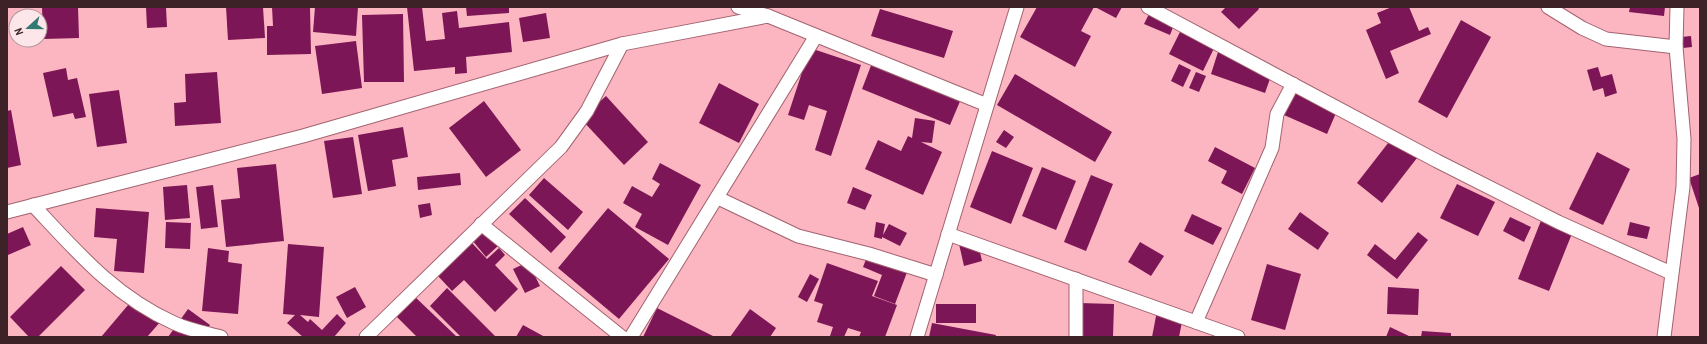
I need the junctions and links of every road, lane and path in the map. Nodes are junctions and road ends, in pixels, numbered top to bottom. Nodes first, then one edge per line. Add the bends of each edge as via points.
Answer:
1 (738, 7) edge
2 (1017, 7) edge
3 (1148, 7) edge
4 (1548, 7) edge
5 (1676, 7) edge
6 (768, 16) junction
7 (816, 36) junction
8 (622, 44) junction
9 (1676, 47) junction
10 (1293, 84) junction
11 (987, 105) junction
12 (718, 198) junction
13 (33, 205) junction
14 (7, 212) edge
15 (481, 224) junction
16 (948, 234) junction
17 (1671, 273) junction
18 (936, 275) junction
19 (1076, 279) junction
20 (1196, 322) junction
21 (372, 335) edge
22 (221, 337) edge
23 (622, 337) edge
24 (631, 337) edge
25 (917, 337) edge
26 (1076, 337) edge
27 (1238, 337) edge
28 (1664, 337) edge

1 - 6 street
2 - 11 street
3 - 10 street
4 - 9 street via 1606,39
5 - 9 street
6 - 7 street
6 - 8 street
7 - 11 street
7 - 12 street
8 - 13 street via 303,136
8 - 15 street via 587,111 561,147
9 - 17 street via 1684,140 1683,179
10 - 17 street via 1558,222
10 - 20 street via 1277,114 1272,148
11 - 16 street
12 - 18 street via 798,236
12 - 24 street
13 - 14 street
13 - 22 street via 97,273 134,302 175,324
15 - 21 street
15 - 23 street
16 - 18 street
16 - 19 street
17 - 28 street
18 - 25 street
19 - 20 street
19 - 26 street
20 - 27 street

